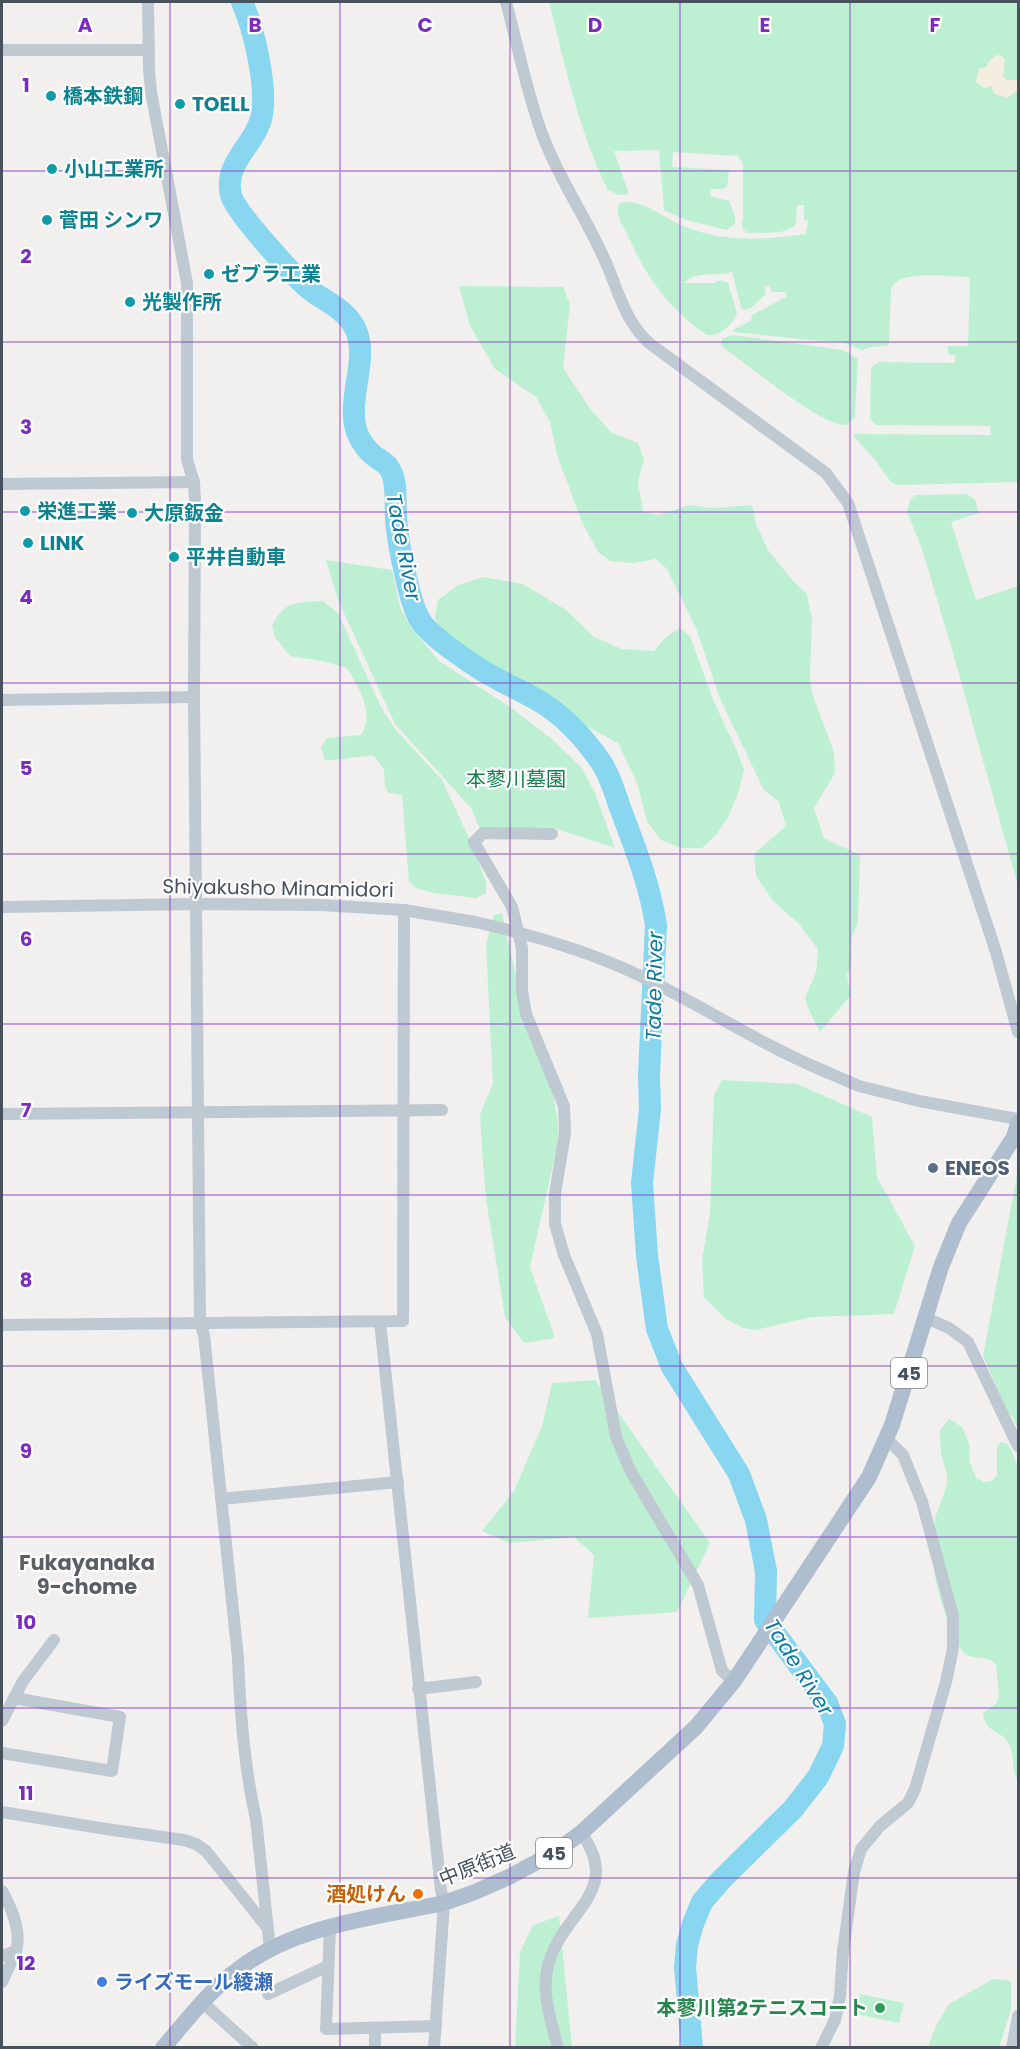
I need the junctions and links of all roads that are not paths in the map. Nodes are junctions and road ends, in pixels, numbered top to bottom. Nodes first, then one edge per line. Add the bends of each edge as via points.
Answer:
1 (148, 2) edge
2 (506, 2) edge
3 (2, 50) edge
4 (149, 50) junction
5 (194, 482) junction
6 (2, 484) edge
7 (194, 697) junction
8 (2, 700) edge
9 (552, 834) dead end
10 (196, 904) junction
11 (2, 907) edge
12 (404, 910) junction
13 (1018, 1032) edge
14 (405, 1110) junction
15 (442, 1110) dead end
16 (198, 1112) junction
17 (2, 1114) edge
18 (1018, 1121) edge
19 (927, 1318) junction
20 (380, 1322) junction
21 (200, 1323) junction
22 (2, 1325) edge
23 (887, 1439) junction
24 (1018, 1446) edge
25 (398, 1482) junction
26 (221, 1499) junction
27 (54, 1640) dead end
28 (734, 1681) junction
29 (476, 1682) dead end
30 (418, 1689) junction
31 (14, 1698) junction
32 (2, 1721) edge
33 (2, 1753) edge
34 (2, 1812) edge
35 (581, 1833) junction
36 (2, 1891) edge
37 (444, 1903) junction
38 (266, 1926) junction
39 (330, 1927) junction
40 (270, 1949) junction
41 (16, 1951) junction
42 (2, 1956) edge
43 (328, 1966) junction
44 (2, 1982) edge
45 (268, 1994) dead end
46 (202, 2002) junction
47 (1018, 2016) edge
48 (436, 2026) junction
49 (375, 2028) junction
50 (163, 2048) edge
51 (253, 2048) edge
52 (375, 2048) edge
53 (434, 2048) edge
54 (558, 2048) edge
55 (821, 2048) edge
56 (1012, 2048) edge

1 - 4 street
2 - 13 street via 550,153 604,256 637,332 826,473 848,503 996,952
3 - 4 street
4 - 5 street via 151,92 187,283 187,460
5 - 6 street
5 - 7 street
7 - 8 street
7 - 10 street
9 - 28 street via 483,833 474,842 512,907 522,948 526,1014 564,1106 565,1133 555,1194 555,1224 597,1334 616,1437 631,1472 698,1585 722,1671
10 - 11 street, Shiyakusho Minamidori
10 - 12 street, Shiyakusho Minamidori
10 - 16 street
12 - 14 street
12 - 18 street, Shiyakusho Minamidori, bridge via 533,935 605,960 658,984 776,1049 859,1086
14 - 15 street
14 - 16 street
14 - 20 street via 403,1321
16 - 17 street
16 - 21 street
18 - 19 main road, 45 via 1014,1137 959,1223 941,1267
19 - 23 main road, 45
19 - 24 street via 968,1342
20 - 21 street
20 - 25 street
21 - 22 street
21 - 26 street
23 - 28 main road, 中原街道 / 45 via 869,1477
23 - 55 street via 903,1455 922,1502 953,1616 953,1648 915,1789 908,1803 880,1826 861,1849 854,1872 840,1996 835,2020
25 - 26 street
25 - 30 street
26 - 38 street
27 - 31 street
28 - 35 main road, 中原街道 / 45 via 696,1727
29 - 30 street
30 - 37 street
31 - 32 street
31 - 33 street via 120,1717 112,1771
34 - 38 street via 196,1844 206,1851
35 - 37 main road, 中原街道 / 45 via 512,1876
35 - 54 street via 596,1857 596,1881 551,1955 544,1991
36 - 41 street via 13,1913
37 - 39 main road, 中原街道 / 45
37 - 48 street
38 - 40 street
39 - 40 main road, 中原街道 / 45
39 - 43 street
40 - 46 main road, 中原街道 / 45 via 236,1970
41 - 42 street
41 - 44 street
43 - 45 street
43 - 49 street via 326,2029
46 - 50 main road, 中原街道 / 45
46 - 51 street
47 - 56 street
48 - 49 street
48 - 53 street
49 - 52 street

